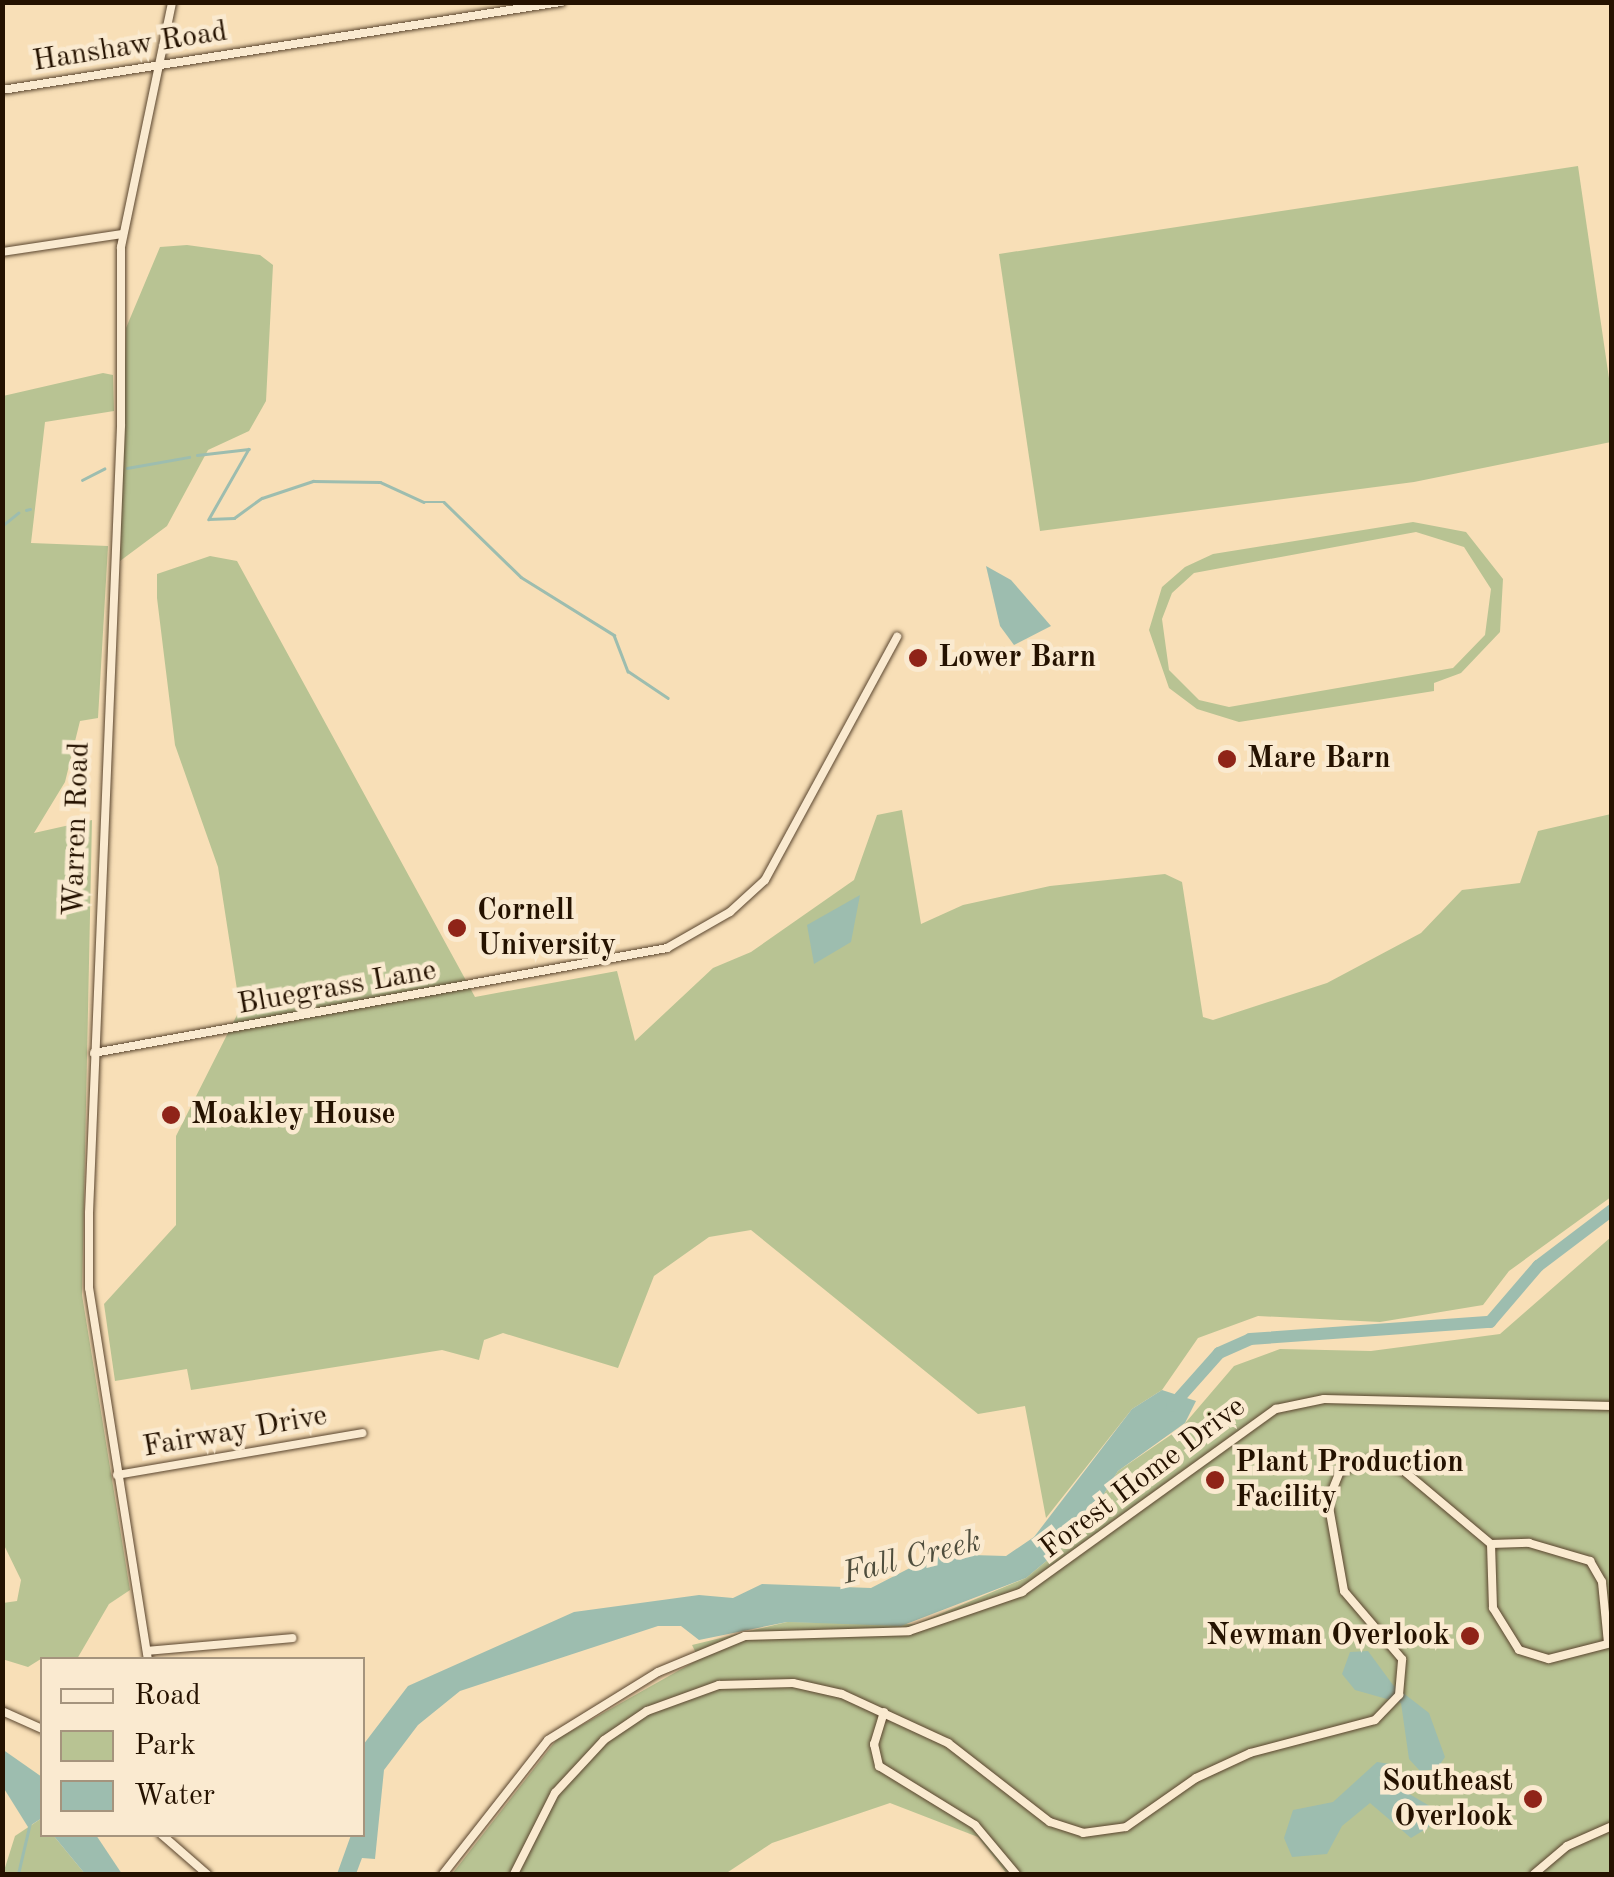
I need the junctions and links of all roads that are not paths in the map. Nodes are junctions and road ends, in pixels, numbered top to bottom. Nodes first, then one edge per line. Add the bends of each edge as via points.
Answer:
1 (172, 2) edge
2 (560, 2) edge
3 (531, 5) edge
4 (155, 66) junction
5 (2, 90) edge
6 (122, 234) junction
7 (2, 252) edge
8 (897, 637) dead end
9 (94, 1053) junction
10 (1612, 1406) edge
11 (362, 1432) dead end
12 (116, 1475) junction
13 (1491, 1544) junction
14 (1612, 1566) edge
15 (1600, 1573) junction
16 (292, 1638) dead end
17 (1610, 1643) edge
18 (148, 1655) edge
19 (2, 1710) edge
20 (884, 1712) junction
21 (40, 1728) edge
22 (1612, 1826) edge
23 (168, 1837) edge
24 (207, 1874) edge
25 (443, 1874) edge
26 (514, 1874) edge
27 (1016, 1874) edge
28 (1534, 1874) edge

1 - 4 street, Warren Road
2 - 3 street, Hanshaw Road
3 - 4 street, Hanshaw Road
4 - 5 street, Hanshaw Road
4 - 6 street, Warren Road
6 - 7 street
6 - 9 street, Warren Road
8 - 9 street, Bluegrass Lane via 765,880 730,912 668,948
9 - 12 street, Warren Road via 89,1288
10 - 25 street, Forest Home Drive via 1324,1399 1276,1409 1022,1592 909,1631 745,1636 658,1672 548,1740
11 - 12 street, Fairway Drive
12 - 18 street, Warren Road
13 - 15 street via 1574,1552
13 - 17 street via 1492,1608 1520,1650 1549,1660
13 - 20 street via 1390,1463 1354,1464 1331,1482 1341,1584 1395,1644 1402,1685 1394,1704 1369,1722 1217,1767 1134,1823 1092,1833 1050,1822 959,1750
14 - 15 street
15 - 17 street
16 - 18 street
19 - 21 street
20 - 26 street via 818,1688 768,1682 670,1700 625,1724 576,1768 538,1822
20 - 27 street via 874,1744 879,1766 975,1825
22 - 28 street via 1567,1846
23 - 24 street

